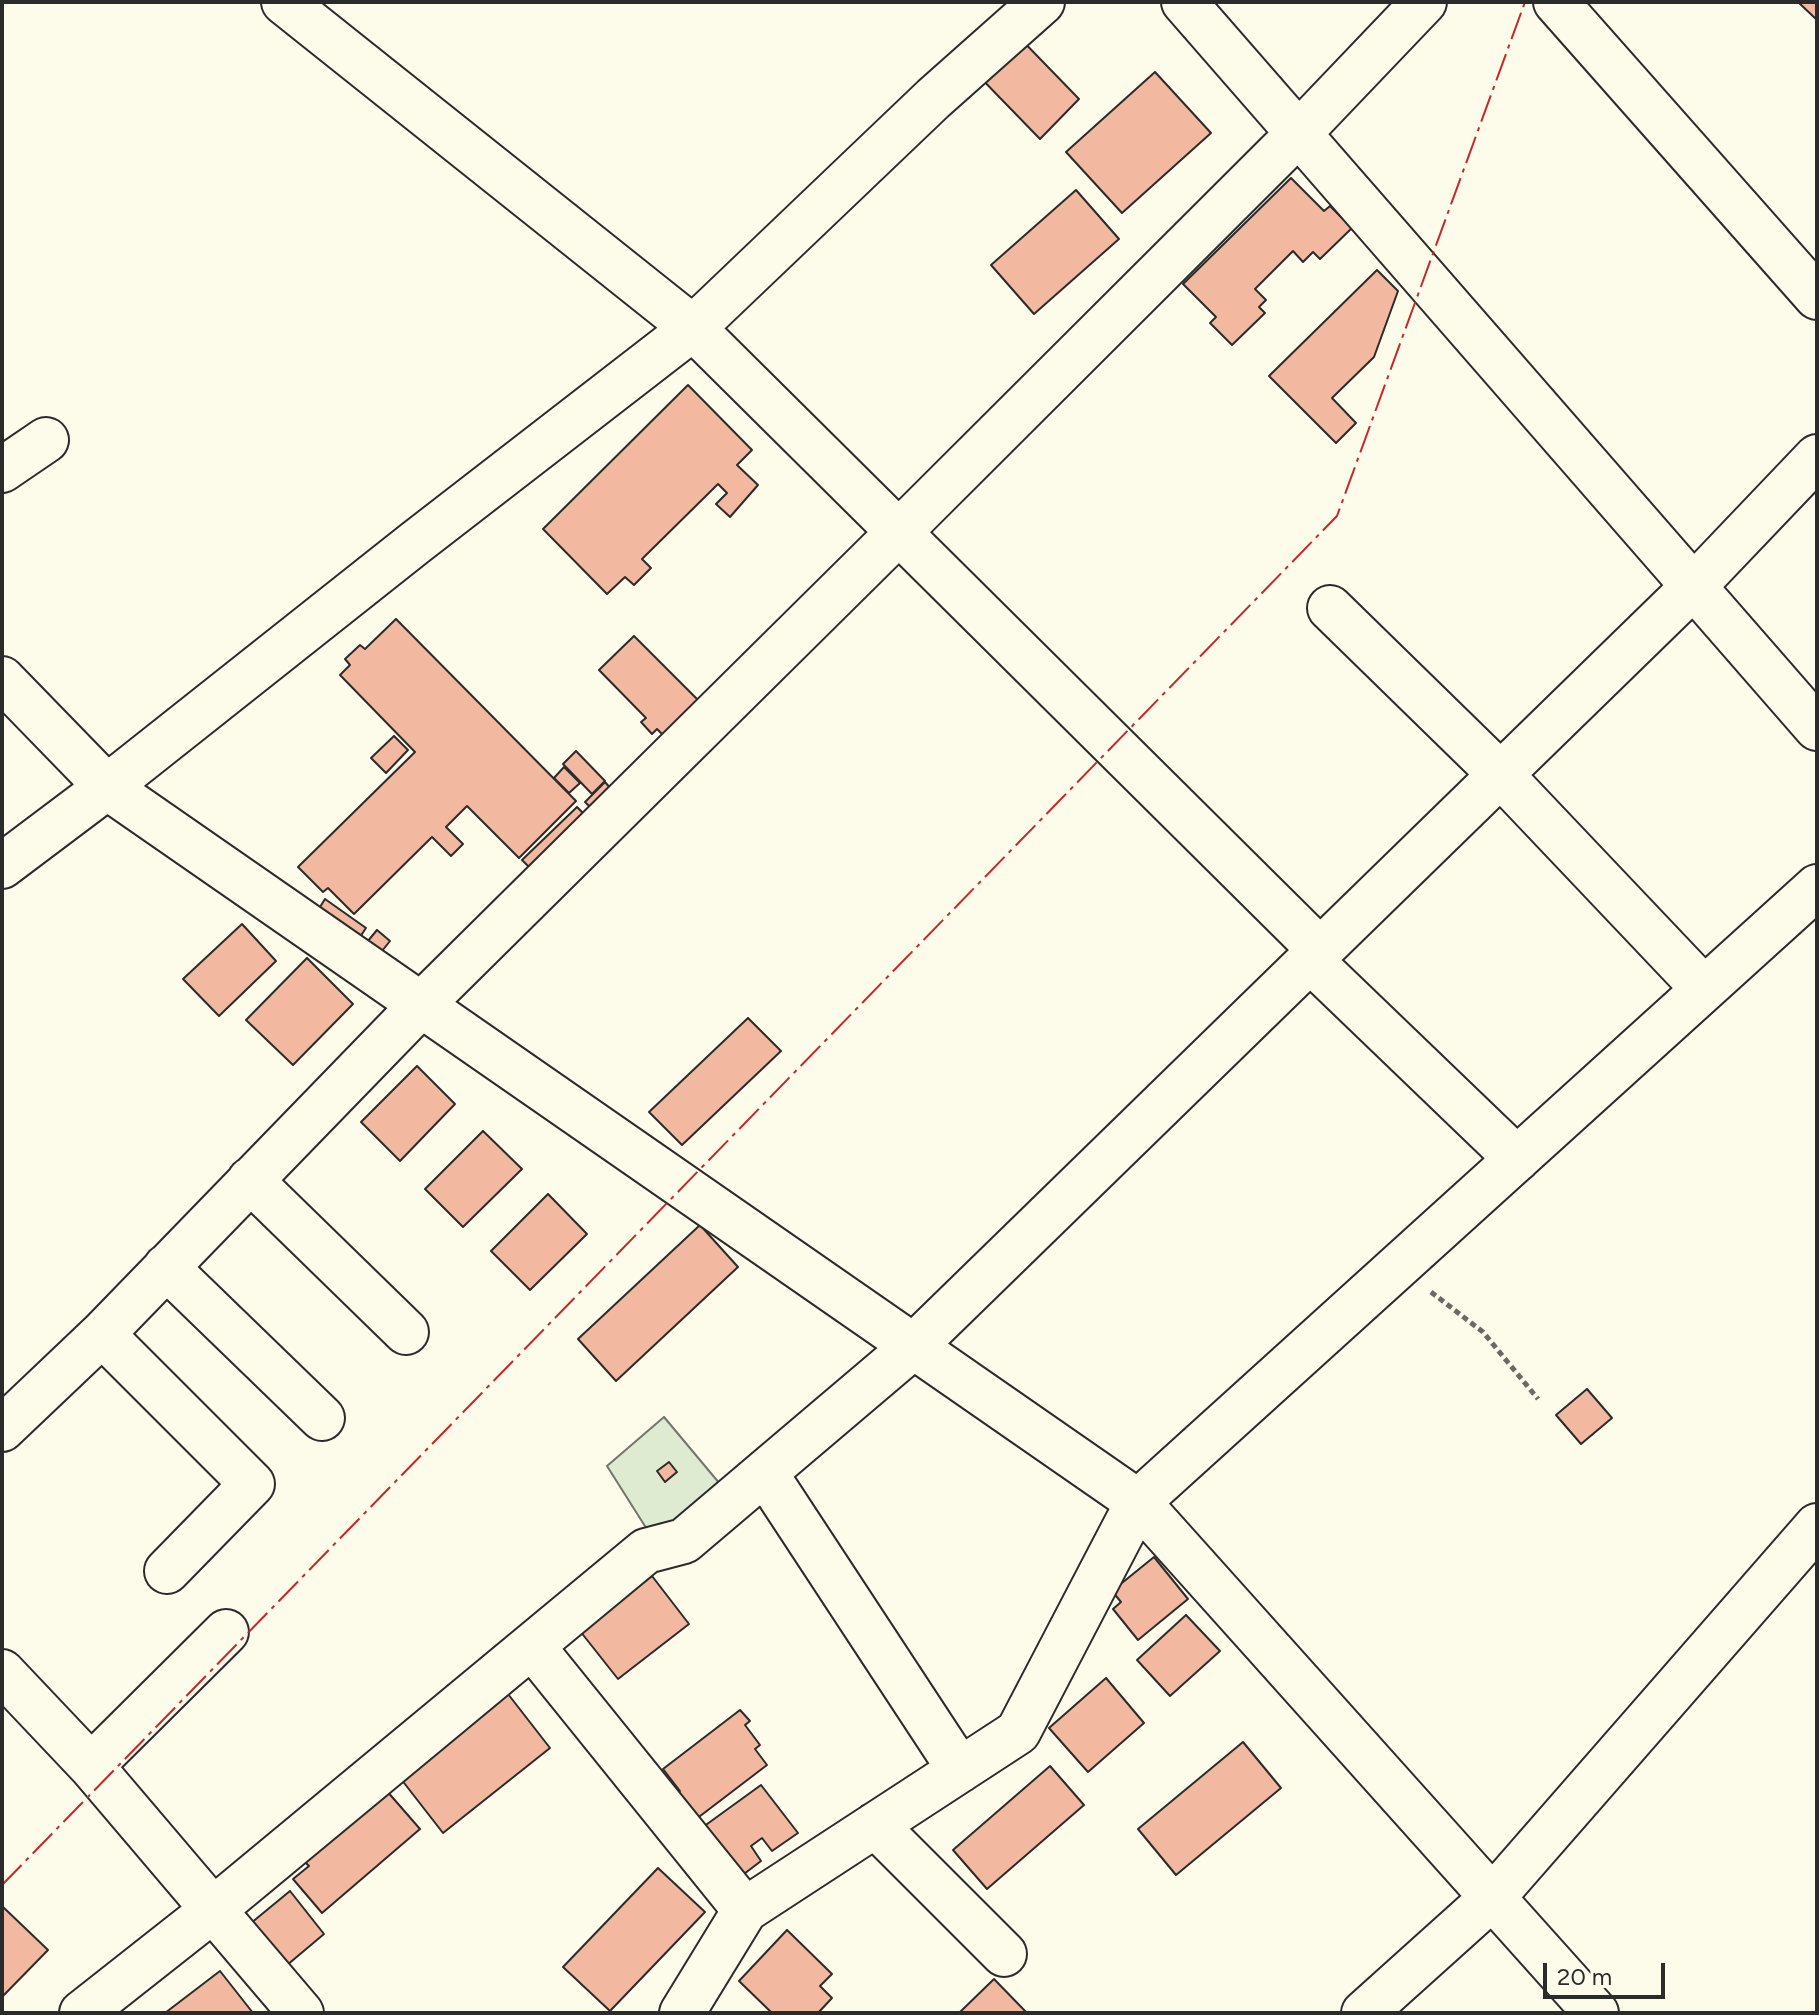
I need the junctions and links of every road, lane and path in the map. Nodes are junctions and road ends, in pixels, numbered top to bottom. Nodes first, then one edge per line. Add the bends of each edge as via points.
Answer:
1 (284, 2) edge
2 (1042, 2) edge
3 (1184, 2) edge
4 (1424, 2) edge
5 (1556, 2) edge
6 (1299, 133) junction
7 (1817, 297) edge
8 (693, 328) junction
9 (46, 440) dead end
10 (1817, 457) edge
11 (2, 470) edge
12 (899, 532) junction
13 (1694, 586) junction
14 (1330, 608) dead end
15 (2, 679) edge
16 (1817, 728) edge
17 (1500, 774) junction
18 (107, 787) junction
19 (2, 866) edge
20 (1817, 887) edge
21 (1315, 955) junction
22 (1704, 989) junction
23 (422, 1004) junction
24 (1517, 1159) junction
25 (250, 1180) junction
26 (166, 1267) junction
27 (1399, 1267) junction
28 (406, 1332) dead end
29 (102, 1334) junction
30 (915, 1345) junction
31 (1538, 1399) dead end
32 (322, 1418) dead end
33 (2, 1429) edge
34 (765, 1473) junction
35 (1138, 1502) junction
36 (1817, 1526) edge
37 (167, 1571) dead end
38 (226, 1632) dead end
39 (532, 1646) junction
40 (2, 1672) edge
41 (91, 1766) junction
42 (960, 1770) junction
43 (875, 1825) junction
44 (1493, 1897) junction
45 (214, 1909) junction
46 (745, 1910) junction
47 (1004, 1954) dead end
48 (82, 2013) edge
49 (301, 2013) edge
50 (682, 2013) edge
51 (1364, 2013) edge
52 (1596, 2013) edge

1 - 8 street
2 - 8 street
3 - 6 street
4 - 6 street
5 - 7 street
6 - 12 street
6 - 13 street
8 - 12 street
8 - 18 street
9 - 11 street
10 - 13 street
12 - 21 street
12 - 23 street
13 - 16 street
13 - 17 street
14 - 17 street
15 - 18 street
17 - 21 street
17 - 22 street
18 - 19 street
18 - 23 street
20 - 22 street
21 - 24 street
21 - 30 street
22 - 24 street
23 - 25 street
23 - 30 street
24 - 27 street
25 - 26 street
25 - 28 street
26 - 29 street
26 - 32 street
27 - 31 path via 1483,1332
27 - 35 street
29 - 33 street
29 - 37 street via 252,1484
30 - 34 street
30 - 35 street
34 - 39 street via 684,1541 646,1551
34 - 42 street
35 - 42 street via 1018,1732
35 - 44 street
36 - 44 street
38 - 41 street
39 - 45 street
39 - 46 street
40 - 41 street
41 - 45 street
42 - 43 street
43 - 46 street
43 - 47 street
44 - 51 street
44 - 52 street
45 - 48 street
45 - 49 street
46 - 50 street

